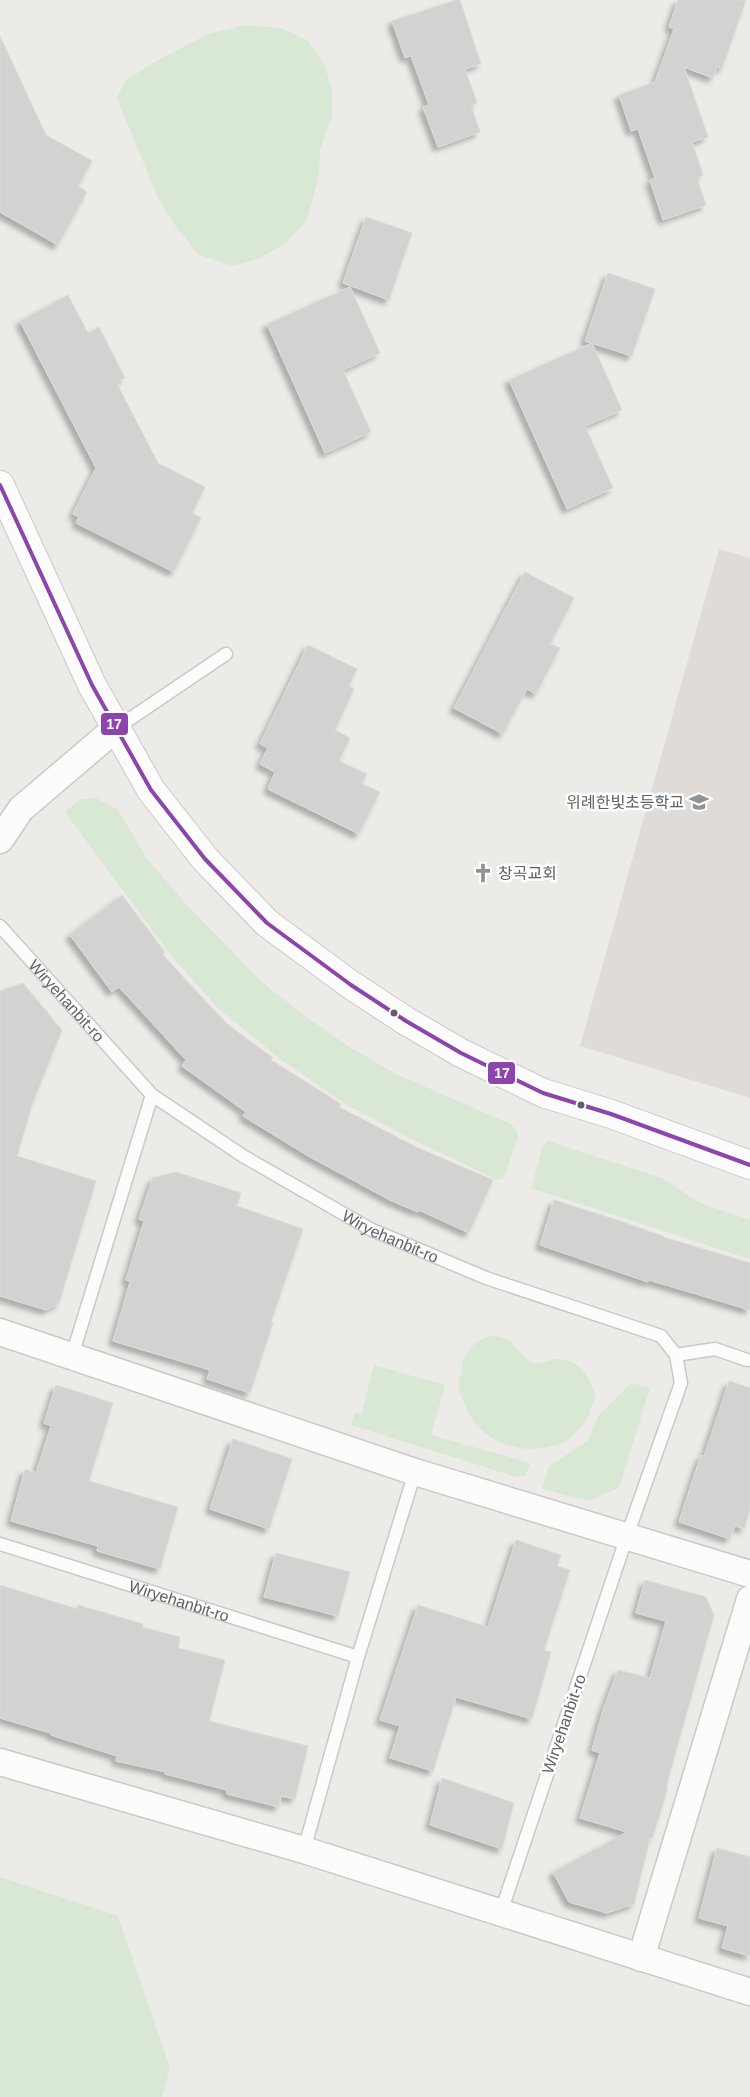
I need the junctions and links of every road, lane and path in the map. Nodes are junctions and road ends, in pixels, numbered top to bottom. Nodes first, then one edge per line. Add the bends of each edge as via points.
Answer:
1 (0, 485) edge
2 (226, 654) dead end
3 (116, 729) junction
4 (0, 840) edge
5 (0, 926) edge
6 (152, 1095) junction
7 (750, 1164) edge
8 (0, 1332) edge
9 (676, 1355) junction
10 (72, 1356) junction
11 (748, 1360) dead end
12 (415, 1472) junction
13 (627, 1536) junction
14 (0, 1544) edge
15 (750, 1574) edge
16 (750, 1599) edge
17 (358, 1657) junction
18 (0, 1762) edge
19 (304, 1850) junction
20 (501, 1912) junction
21 (642, 1958) junction
22 (750, 1992) edge

1 - 3 street via 85,671
2 - 3 lane
3 - 4 street via 22,809
3 - 7 street via 152,790 205,859 267,923 351,985 461,1053 543,1093
5 - 6 lane, Wiryehanbit-ro
6 - 9 lane, Wiryehanbit-ro via 243,1156 370,1229 486,1278 661,1336
6 - 10 lane
8 - 10 street
9 - 11 lane via 715,1349
9 - 13 lane, Wiryehanbit-ro via 681,1383
10 - 12 street
12 - 13 street
12 - 17 lane
13 - 15 street
13 - 20 lane, Wiryehanbit-ro
14 - 17 lane, Wiryehanbit-ro
16 - 21 street
17 - 19 lane
18 - 19 street
19 - 20 street
20 - 21 street
21 - 22 street

